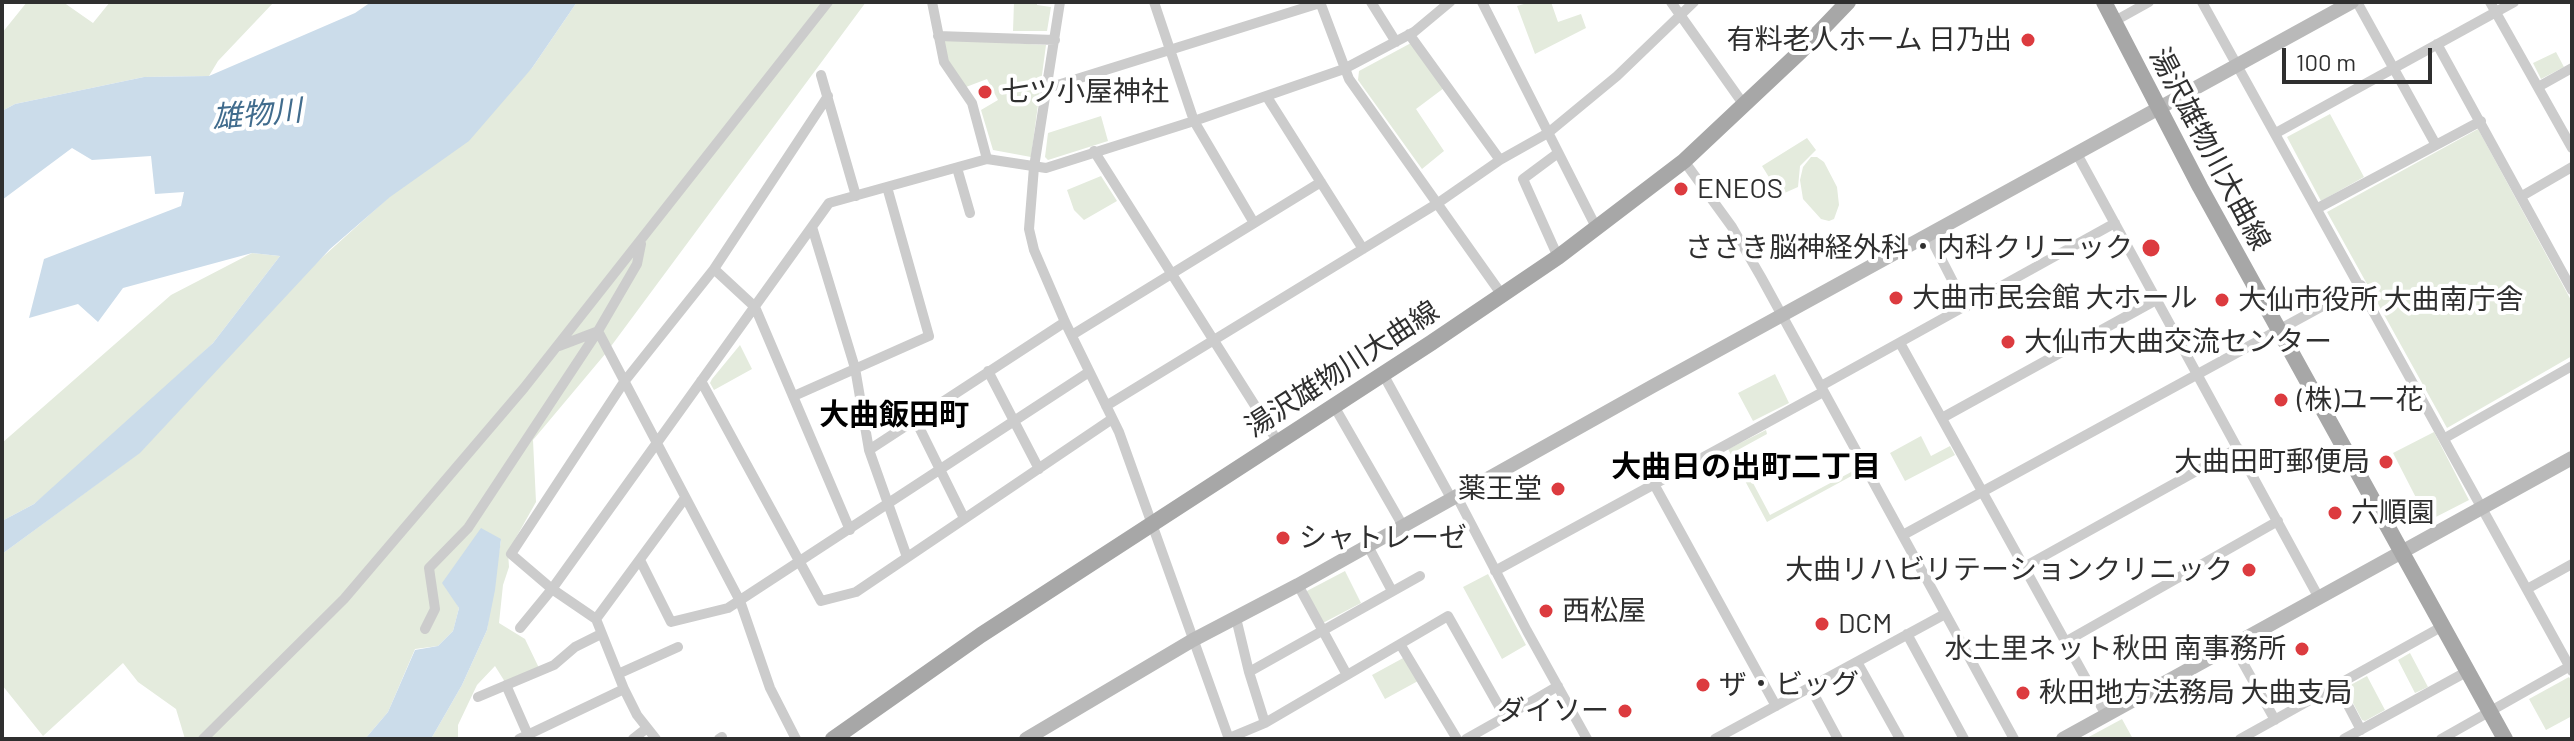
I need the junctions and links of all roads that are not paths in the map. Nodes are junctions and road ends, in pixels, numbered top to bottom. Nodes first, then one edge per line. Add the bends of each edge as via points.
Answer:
1 (828, 2) edge
2 (932, 2) edge
3 (1060, 2) edge
4 (1154, 2) edge
5 (1371, 2) edge
6 (1450, 2) edge
7 (1482, 2) edge
8 (1671, 2) edge
9 (1694, 2) edge
10 (1848, 2) edge
11 (2104, 2) edge
12 (2149, 2) edge
13 (2202, 2) edge
14 (2354, 2) edge
15 (2514, 2) edge
16 (1320, 3) edge
17 (2493, 7) edge
18 (1681, 15) junction
19 (2113, 22) junction
20 (1409, 34) junction
21 (938, 36) junction
22 (1055, 40) junction
23 (1396, 42) junction
24 (2437, 44) junction
25 (1170, 51) junction
26 (2237, 64) junction
27 (2392, 68) junction
28 (2572, 68) edge
29 (1344, 69) junction
30 (821, 75) dead end
31 (2538, 87) junction
32 (1048, 88) junction
33 (828, 96) junction
34 (1267, 97) junction
35 (1744, 105) junction
36 (2158, 108) junction
37 (1194, 121) junction
38 (2481, 121) junction
39 (1548, 133) junction
40 (2276, 133) junction
41 (2436, 145) junction
42 (2572, 148) edge
43 (1094, 151) junction
44 (1558, 153) junction
45 (2077, 154) junction
46 (987, 159) junction
47 (1500, 160) junction
48 (1684, 161) junction
49 (1034, 167) junction
50 (2572, 167) edge
51 (957, 168) junction
52 (1321, 182) junction
53 (887, 187) junction
54 (856, 196) junction
55 (2522, 196) junction
56 (1438, 203) junction
57 (2318, 208) junction
58 (970, 213) dead end
59 (1254, 223) junction
60 (2115, 223) junction
61 (812, 227) junction
62 (1597, 229) junction
63 (1929, 235) junction
64 (641, 241) junction
65 (1363, 249) junction
66 (1558, 257) junction
67 (714, 269) junction
68 (1172, 273) junction
69 (2361, 285) junction
70 (2572, 290) edge
71 (1502, 295) junction
72 (2156, 300) junction
73 (755, 307) junction
74 (1966, 307) junction
75 (1781, 315) junction
76 (1065, 322) junction
77 (598, 331) junction
78 (2279, 331) junction
79 (1072, 335) junction
80 (1214, 341) junction
81 (1900, 343) junction
82 (557, 346) junction
83 (2572, 366) edge
84 (855, 368) junction
85 (988, 371) junction
86 (1089, 372) junction
87 (1383, 374) junction
88 (2198, 376) junction
89 (701, 381) junction
90 (624, 382) junction
91 (1822, 389) junction
92 (794, 396) junction
93 (1106, 406) junction
94 (1334, 406) junction
95 (1942, 418) junction
96 (915, 419) junction
97 (1112, 419) junction
98 (1014, 421) junction
99 (2445, 438) junction
100 (1278, 442) junction
101 (657, 443) junction
102 (2238, 448) junction
103 (869, 450) junction
104 (2572, 458) edge
105 (1039, 469) junction
106 (939, 470) junction
107 (1655, 486) junction
108 (1983, 493) junction
109 (1454, 497) junction
110 (685, 498) junction
111 (889, 504) junction
112 (2483, 508) junction
113 (964, 518) junction
114 (2278, 521) junction
115 (1153, 524) junction
116 (1403, 526) junction
117 (850, 530) junction
118 (1903, 535) junction
119 (1368, 546) junction
120 (2402, 551) junction
121 (907, 557) junction
122 (640, 560) junction
123 (800, 563) junction
124 (2572, 564) edge
125 (2024, 567) junction
126 (1495, 571) junction
127 (1420, 576) dead end
128 (1298, 585) junction
129 (552, 589) junction
130 (2527, 589) junction
131 (1392, 591) junction
132 (2319, 598) junction
133 (740, 601) junction
134 (1945, 614) junction
135 (1236, 618) junction
136 (596, 619) junction
137 (2443, 626) junction
138 (520, 628) dead end
139 (425, 629) dead end
140 (1321, 631) junction
141 (601, 634) junction
142 (1907, 634) junction
143 (1193, 640) junction
144 (2065, 642) junction
145 (1400, 644) junction
146 (2233, 645) junction
147 (678, 647) dead end
148 (1857, 662) junction
149 (2571, 668) edge
150 (2468, 671) junction
151 (1249, 672) junction
152 (618, 674) junction
153 (1347, 675) junction
154 (506, 685) junction
155 (1558, 686) junction
156 (2338, 686) junction
157 (1810, 687) junction
158 (624, 689) junction
159 (478, 697) dead end
160 (1776, 706) junction
161 (2490, 711) junction
162 (2106, 715) junction
163 (1505, 717) junction
164 (2275, 720) junction
165 (1265, 723) junction
166 (647, 728) junction
167 (2361, 730) junction
168 (856, 733) edge
169 (524, 737) edge
170 (1229, 738) edge
171 (203, 739) edge
172 (633, 739) edge
173 (656, 739) edge
174 (796, 739) edge
175 (833, 739) edge
176 (1026, 739) edge
177 (1457, 739) edge
178 (1466, 739) edge
179 (1587, 739) edge
180 (1715, 739) edge
181 (1838, 739) edge
182 (1900, 739) edge
183 (1964, 739) edge
184 (2014, 739) edge
185 (2063, 739) edge
186 (2240, 739) edge
187 (2344, 739) edge
188 (2441, 739) edge
189 (2505, 739) edge

1 - 64 street
2 - 21 street
3 - 22 street
4 - 25 street
5 - 23 street
6 - 20 street
7 - 39 street
8 - 18 street
9 - 18 street
10 - 35 main road, 湯沢雄物川大曲線
11 - 19 main road, 湯沢雄物川大曲線
12 - 19 street
13 - 26 street
14 - 26 street
14 - 27 street
15 - 17 street
16 - 25 street
16 - 29 street
17 - 24 street
17 - 31 street
18 - 35 street
18 - 39 street
19 - 36 main road, 湯沢雄物川大曲線
20 - 23 street
20 - 47 street
21 - 22 street
21 - 46 street via 946,69 972,103
22 - 32 street
23 - 29 street
24 - 27 street
24 - 38 street
25 - 32 street
25 - 37 street
26 - 36 street
26 - 40 street
27 - 40 street
27 - 41 street
28 - 31 street
29 - 34 street
29 - 56 street
30 - 33 street
31 - 42 street
32 - 49 street
33 - 54 street
33 - 67 street
34 - 37 street
34 - 52 street
35 - 48 main road, 湯沢雄物川大曲線
36 - 45 street
36 - 78 main road, 湯沢雄物川大曲線
37 - 43 street
37 - 59 street
38 - 41 street
38 - 55 street
39 - 44 street
39 - 47 street
40 - 57 street
41 - 57 street
43 - 49 street via 1046,168
43 - 68 street
44 - 62 street
44 - 66 street via 1523,179
45 - 60 street
45 - 63 street
46 - 49 street
46 - 51 street
47 - 56 street
48 - 62 main road, 湯沢雄物川大曲線
48 - 75 street via 1732,227
49 - 76 street via 1029,229
50 - 55 street
51 - 53 street
51 - 58 street
52 - 59 street
52 - 65 street
53 - 54 street
53 - 84 street via 929,336
54 - 61 street via 829,203
55 - 70 street
56 - 65 street
56 - 71 street
57 - 69 street
59 - 68 street
60 - 72 street
60 - 74 street
61 - 73 street
61 - 84 street
62 - 66 main road, 湯沢雄物川大曲線
63 - 74 street
63 - 75 street
64 - 77 street via 637,264
64 - 82 street
65 - 80 street
66 - 71 main road, 湯沢雄物川大曲線
67 - 73 street
67 - 90 street
68 - 79 street
68 - 80 street
69 - 78 street
69 - 99 street
71 - 87 main road, 湯沢雄物川大曲線
72 - 88 street
72 - 95 street
73 - 89 street
73 - 92 street
74 - 81 street
75 - 91 street
75 - 109 street
76 - 79 street
76 - 85 street
77 - 82 street
77 - 90 street
77 - 139 street via 468,528 429,568 435,609
78 - 88 street
78 - 120 main road, 湯沢雄物川大曲線
79 - 86 street
80 - 93 street
80 - 100 street
81 - 91 street
81 - 95 street
82 - 171 street via 344,599
83 - 99 street
84 - 92 street
84 - 103 street
85 - 96 street
85 - 98 street
86 - 93 street
86 - 98 street
87 - 94 main road, 湯沢雄物川大曲線
87 - 109 street
88 - 102 street
88 - 108 street
89 - 101 street
89 - 123 street
90 - 101 street
90 - 129 street via 511,554
91 - 107 street
91 - 118 street
92 - 117 street
93 - 97 street
94 - 100 main road, 湯沢雄物川大曲線
94 - 116 street
95 - 108 street
96 - 103 street
96 - 106 street
97 - 105 street
97 - 115 street
98 - 105 street
98 - 106 street
99 - 112 street
100 - 115 main road, 湯沢雄物川大曲線
101 - 110 street
101 - 129 street
102 - 114 street
102 - 125 street
103 - 111 street
104 - 112 street
105 - 113 street
106 - 111 street
106 - 113 street
107 - 126 street
107 - 160 street
108 - 118 street
108 - 125 street
109 - 116 street
109 - 126 street
110 - 122 street
110 - 133 street
111 - 117 street
111 - 121 street
112 - 120 street
112 - 130 street
113 - 121 street
114 - 132 street
114 - 144 street
115 - 143 street
115 - 168 main road, 湯沢雄物川大曲線 via 981,635
116 - 119 street
117 - 123 street
118 - 134 street
119 - 128 street
119 - 131 street
120 - 132 street
120 - 137 main road, 湯沢雄物川大曲線
121 - 123 street via 856,592 821,601
122 - 133 street via 671,622
122 - 136 street
123 - 133 street
124 - 130 street
125 - 144 street
126 - 155 street
127 - 131 street
128 - 135 street
128 - 140 street
129 - 136 street
129 - 138 street
130 - 149 street
131 - 140 street
132 - 146 street
133 - 174 street via 767,679
134 - 142 street
134 - 184 street
135 - 143 street
135 - 151 street
136 - 141 street
137 - 150 main road, 湯沢雄物川大曲線
137 - 156 street
140 - 151 street
140 - 153 street
141 - 152 street
141 - 154 street via 554,665
142 - 148 street
142 - 183 street
143 - 170 street
143 - 176 street
144 - 162 street
145 - 153 street
145 - 163 street via 1448,616
145 - 177 street
146 - 162 street
146 - 164 street
147 - 152 street
148 - 157 street
148 - 182 street
149 - 161 street
150 - 161 main road, 湯沢雄物川大曲線
150 - 167 street
151 - 165 street
152 - 158 street
153 - 165 street
154 - 159 street
154 - 169 street
155 - 163 street
155 - 179 street
156 - 164 street
156 - 167 street
157 - 160 street
157 - 181 street
158 - 166 street
158 - 169 street
160 - 180 street
161 - 188 street
161 - 189 main road, 湯沢雄物川大曲線
162 - 185 street
163 - 178 street
164 - 186 street
165 - 170 street
166 - 172 street
166 - 173 street
167 - 187 street
168 - 175 main road, 湯沢雄物川大曲線

